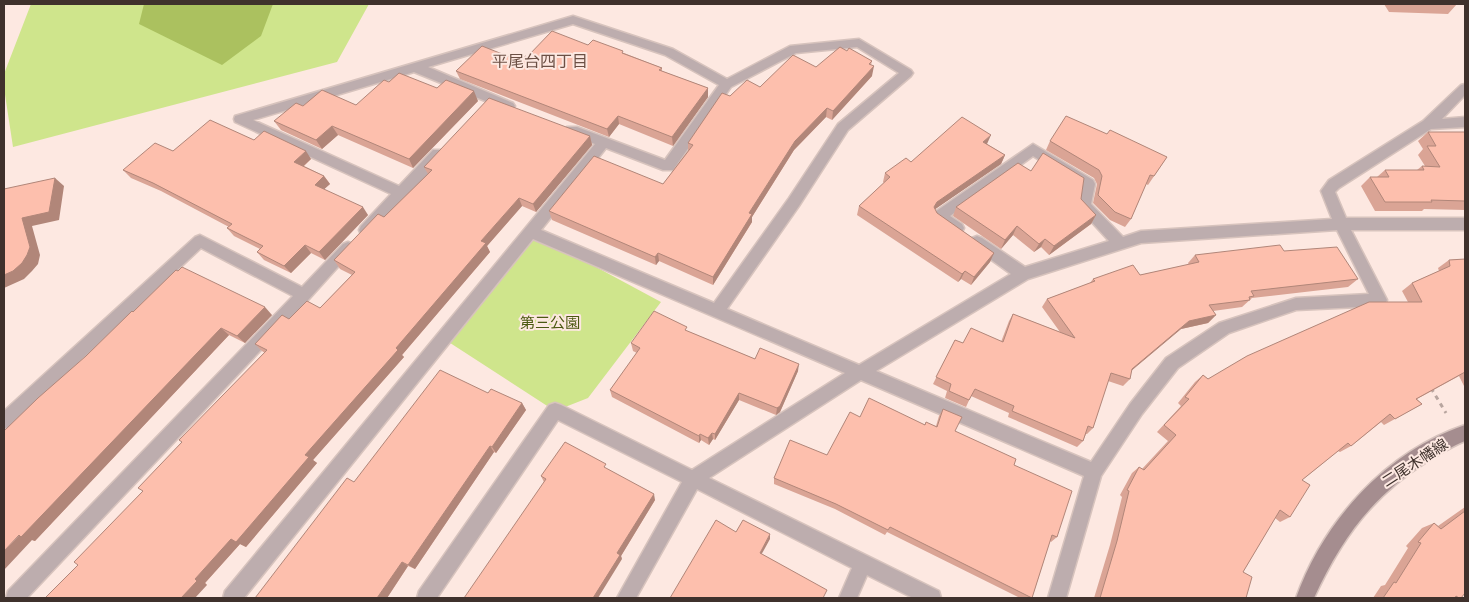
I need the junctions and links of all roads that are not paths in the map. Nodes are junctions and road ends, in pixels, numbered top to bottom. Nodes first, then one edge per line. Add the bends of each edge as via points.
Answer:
1 (415, 67) junction
2 (727, 84) junction
3 (1465, 88) edge
4 (490, 98) junction
5 (477, 112) edge
6 (525, 112) edge
7 (1465, 122) edge
8 (1428, 124) junction
9 (560, 125) edge
10 (604, 142) junction
11 (445, 146) edge
12 (401, 193) junction
13 (1341, 224) junction
14 (1465, 224) edge
15 (531, 232) junction
16 (1121, 244) junction
17 (1023, 274) junction
18 (304, 295) junction
19 (717, 311) junction
20 (861, 372) junction
21 (4, 421) edge
22 (1465, 433) edge
23 (1094, 472) junction
24 (693, 479) junction
25 (863, 564) junction
26 (15, 598) edge
27 (232, 598) edge
28 (426, 598) edge
29 (626, 598) edge
30 (848, 598) edge
31 (932, 598) edge
32 (1057, 598) edge
33 (1305, 598) edge

1 - 2 street via 573,20 668,52
1 - 4 street
1 - 12 street via 240,119
2 - 10 street via 668,166
2 - 19 street via 794,49 859,43 907,73 844,127
3 - 8 street
4 - 5 street
4 - 6 street
7 - 8 street
8 - 13 street via 1334,184 1328,191
9 - 10 street
10 - 15 street
11 - 12 street
12 - 18 street
13 - 14 street
13 - 16 street via 1141,237
13 - 23 street via 1380,300 1296,304 1224,328 1172,363 1136,409
15 - 19 street
15 - 27 street
16 - 17 street
16 - 17 street via 1084,206 1088,184 1033,149 940,216
17 - 20 street
18 - 21 street via 200,241
18 - 26 street
19 - 20 street
20 - 23 street
20 - 24 street
22 - 33 main road, 二尾木幡線 via 1384,481 1356,508 1330,546
23 - 32 street
24 - 25 street
24 - 28 street via 556,410
24 - 29 street
25 - 30 street
25 - 31 street

